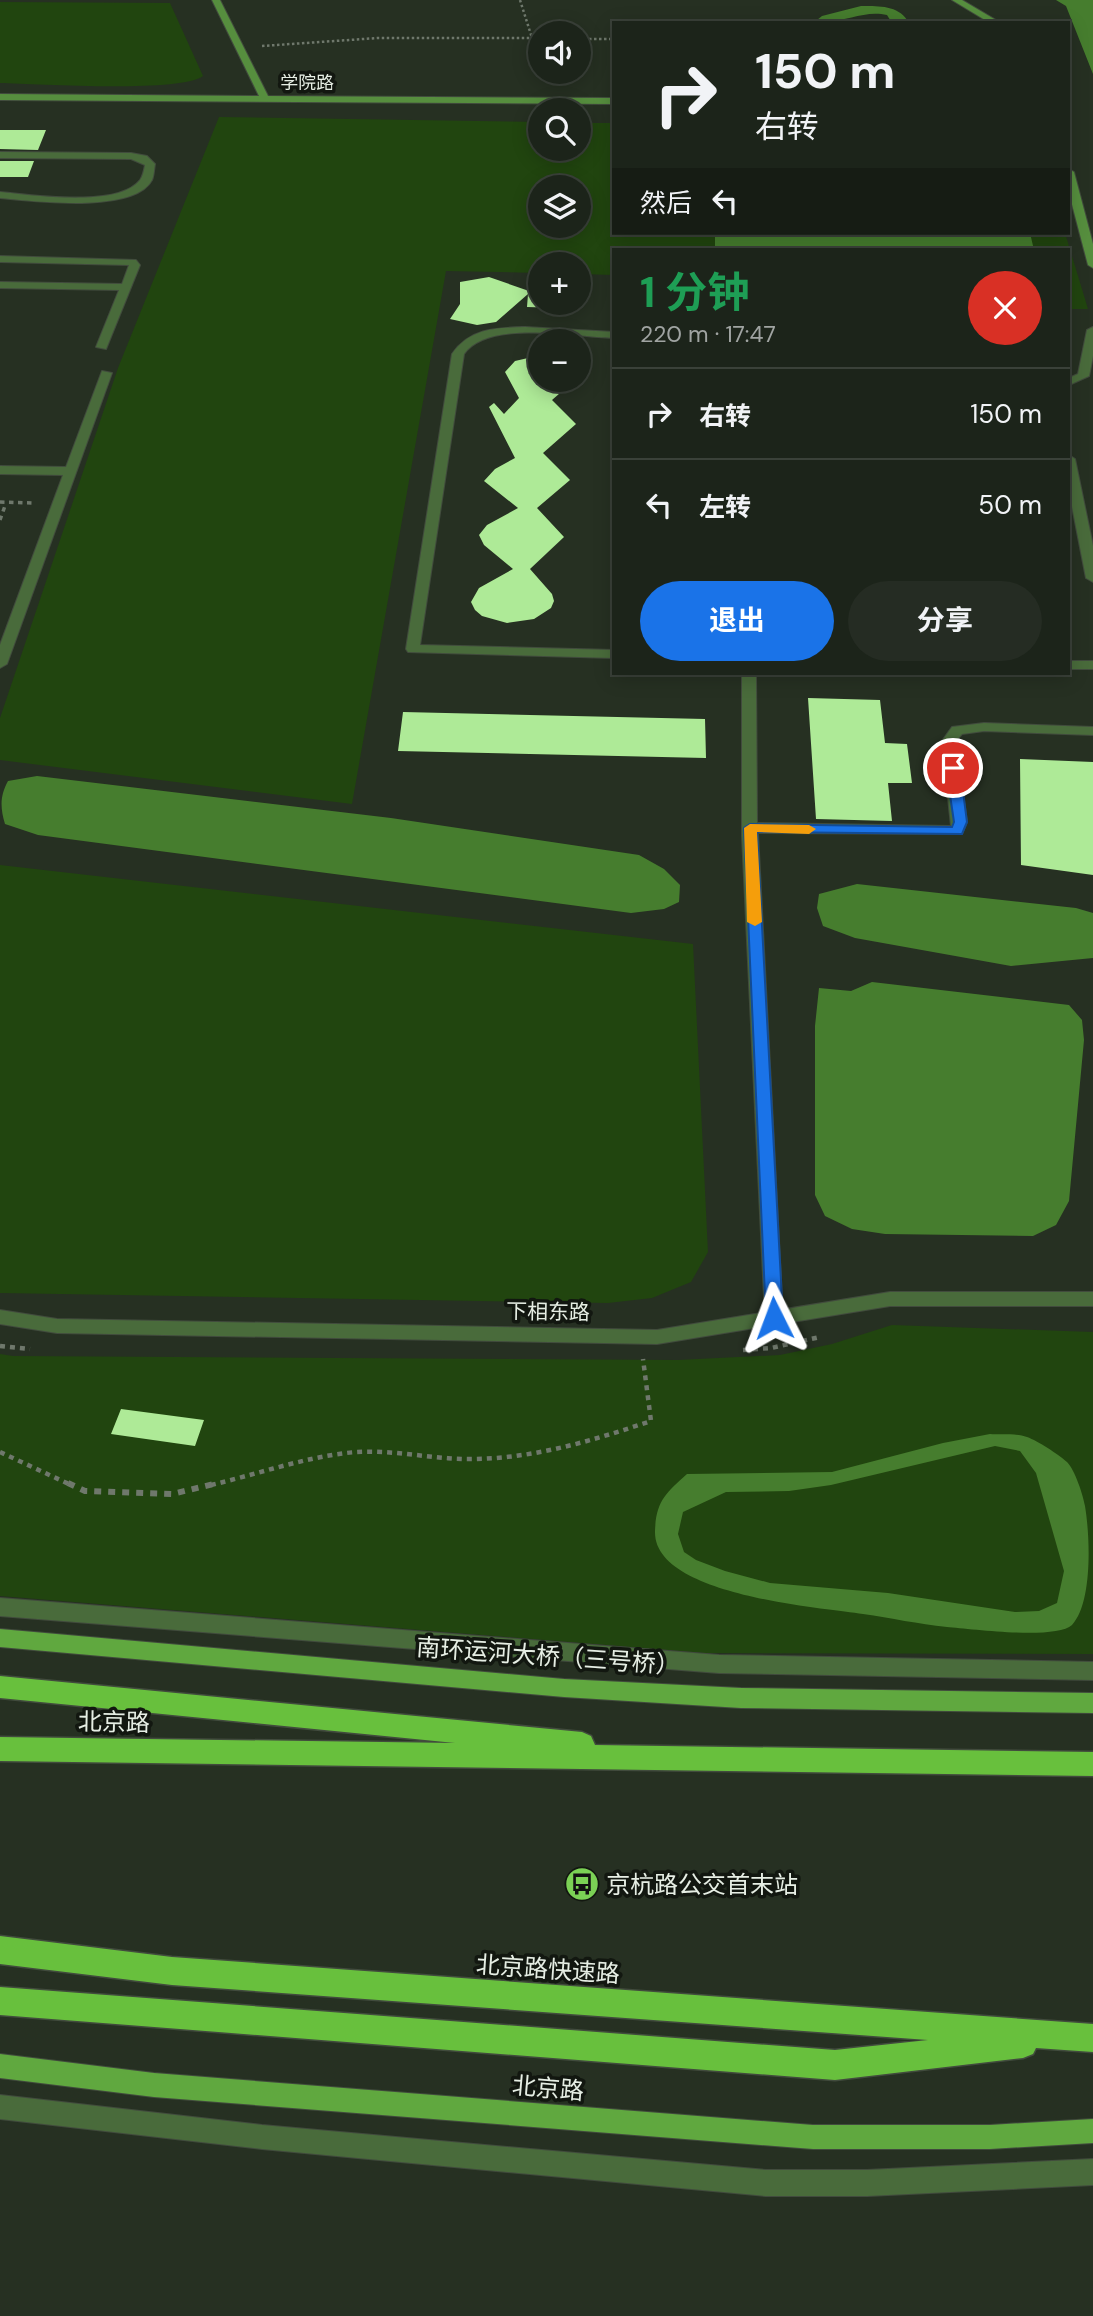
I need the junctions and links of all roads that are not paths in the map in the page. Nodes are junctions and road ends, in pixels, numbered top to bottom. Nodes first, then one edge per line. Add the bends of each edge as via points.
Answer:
1 (216, 0) edge
2 (956, 0) edge
3 (993, 21) edge
4 (0, 97) edge
5 (265, 99) junction
6 (612, 102) edge
7 (0, 155) edge
8 (1070, 176) edge
9 (0, 195) edge
10 (0, 259) edge
11 (1093, 265) edge
12 (0, 285) edge
13 (126, 287) junction
14 (1093, 330) edge
15 (612, 335) edge
16 (102, 347) dead end
17 (106, 373) dead end
18 (1070, 382) edge
19 (1070, 464) edge
20 (0, 470) edge
21 (70, 471) junction
22 (1093, 579) edge
23 (612, 654) edge
24 (0, 664) edge
25 (1070, 665) edge
26 (1093, 665) edge
27 (749, 675) edge
28 (1093, 732) edge
29 (750, 828) junction
30 (1093, 1299) edge
31 (0, 1317) edge
32 (774, 1318) junction
33 (0, 1607) edge
34 (0, 1638) edge
35 (1093, 1671) edge
36 (0, 1687) edge
37 (1093, 1703) edge
38 (0, 1749) edge
39 (731, 1758) junction
40 (1093, 1764) edge
41 (0, 1950) edge
42 (0, 2001) edge
43 (1085, 2038) edge
44 (0, 2066) edge
45 (0, 2107) edge
46 (1093, 2131) edge
47 (1093, 2172) edge

1 - 5 street
2 - 3 street
4 - 5 street, 学院路
5 - 6 street, 学院路
7 - 9 street via 131,156 144,158 151,172 146,184 128,195 86,199
8 - 11 street
10 - 13 street via 127,260 135,265
12 - 13 street
13 - 16 street
14 - 18 street via 1083,376
15 - 23 street via 505,331 479,335 466,342 458,354 413,649
17 - 21 street
19 - 22 street
20 - 21 street
21 - 24 street
25 - 26 street
27 - 29 street
28 - 29 street via 957,730 949,741 960,822 957,831
29 - 32 street
30 - 32 street, 下相东路 via 890,1299
31 - 32 street, 下相东路 via 57,1326 640,1337
33 - 35 street via 719,1664
34 - 37 main road, 南环运河大桥（三号桥） via 564,1688 741,1698
36 - 39 highway
38 - 39 highway, 北京路
39 - 40 highway
41 - 43 highway, 北京路快速路 via 172,1971
42 - 43 highway via 835,2064
44 - 46 main road, 北京路 via 154,2085 813,2137 990,2137
45 - 47 street via 262,2137 766,2183

